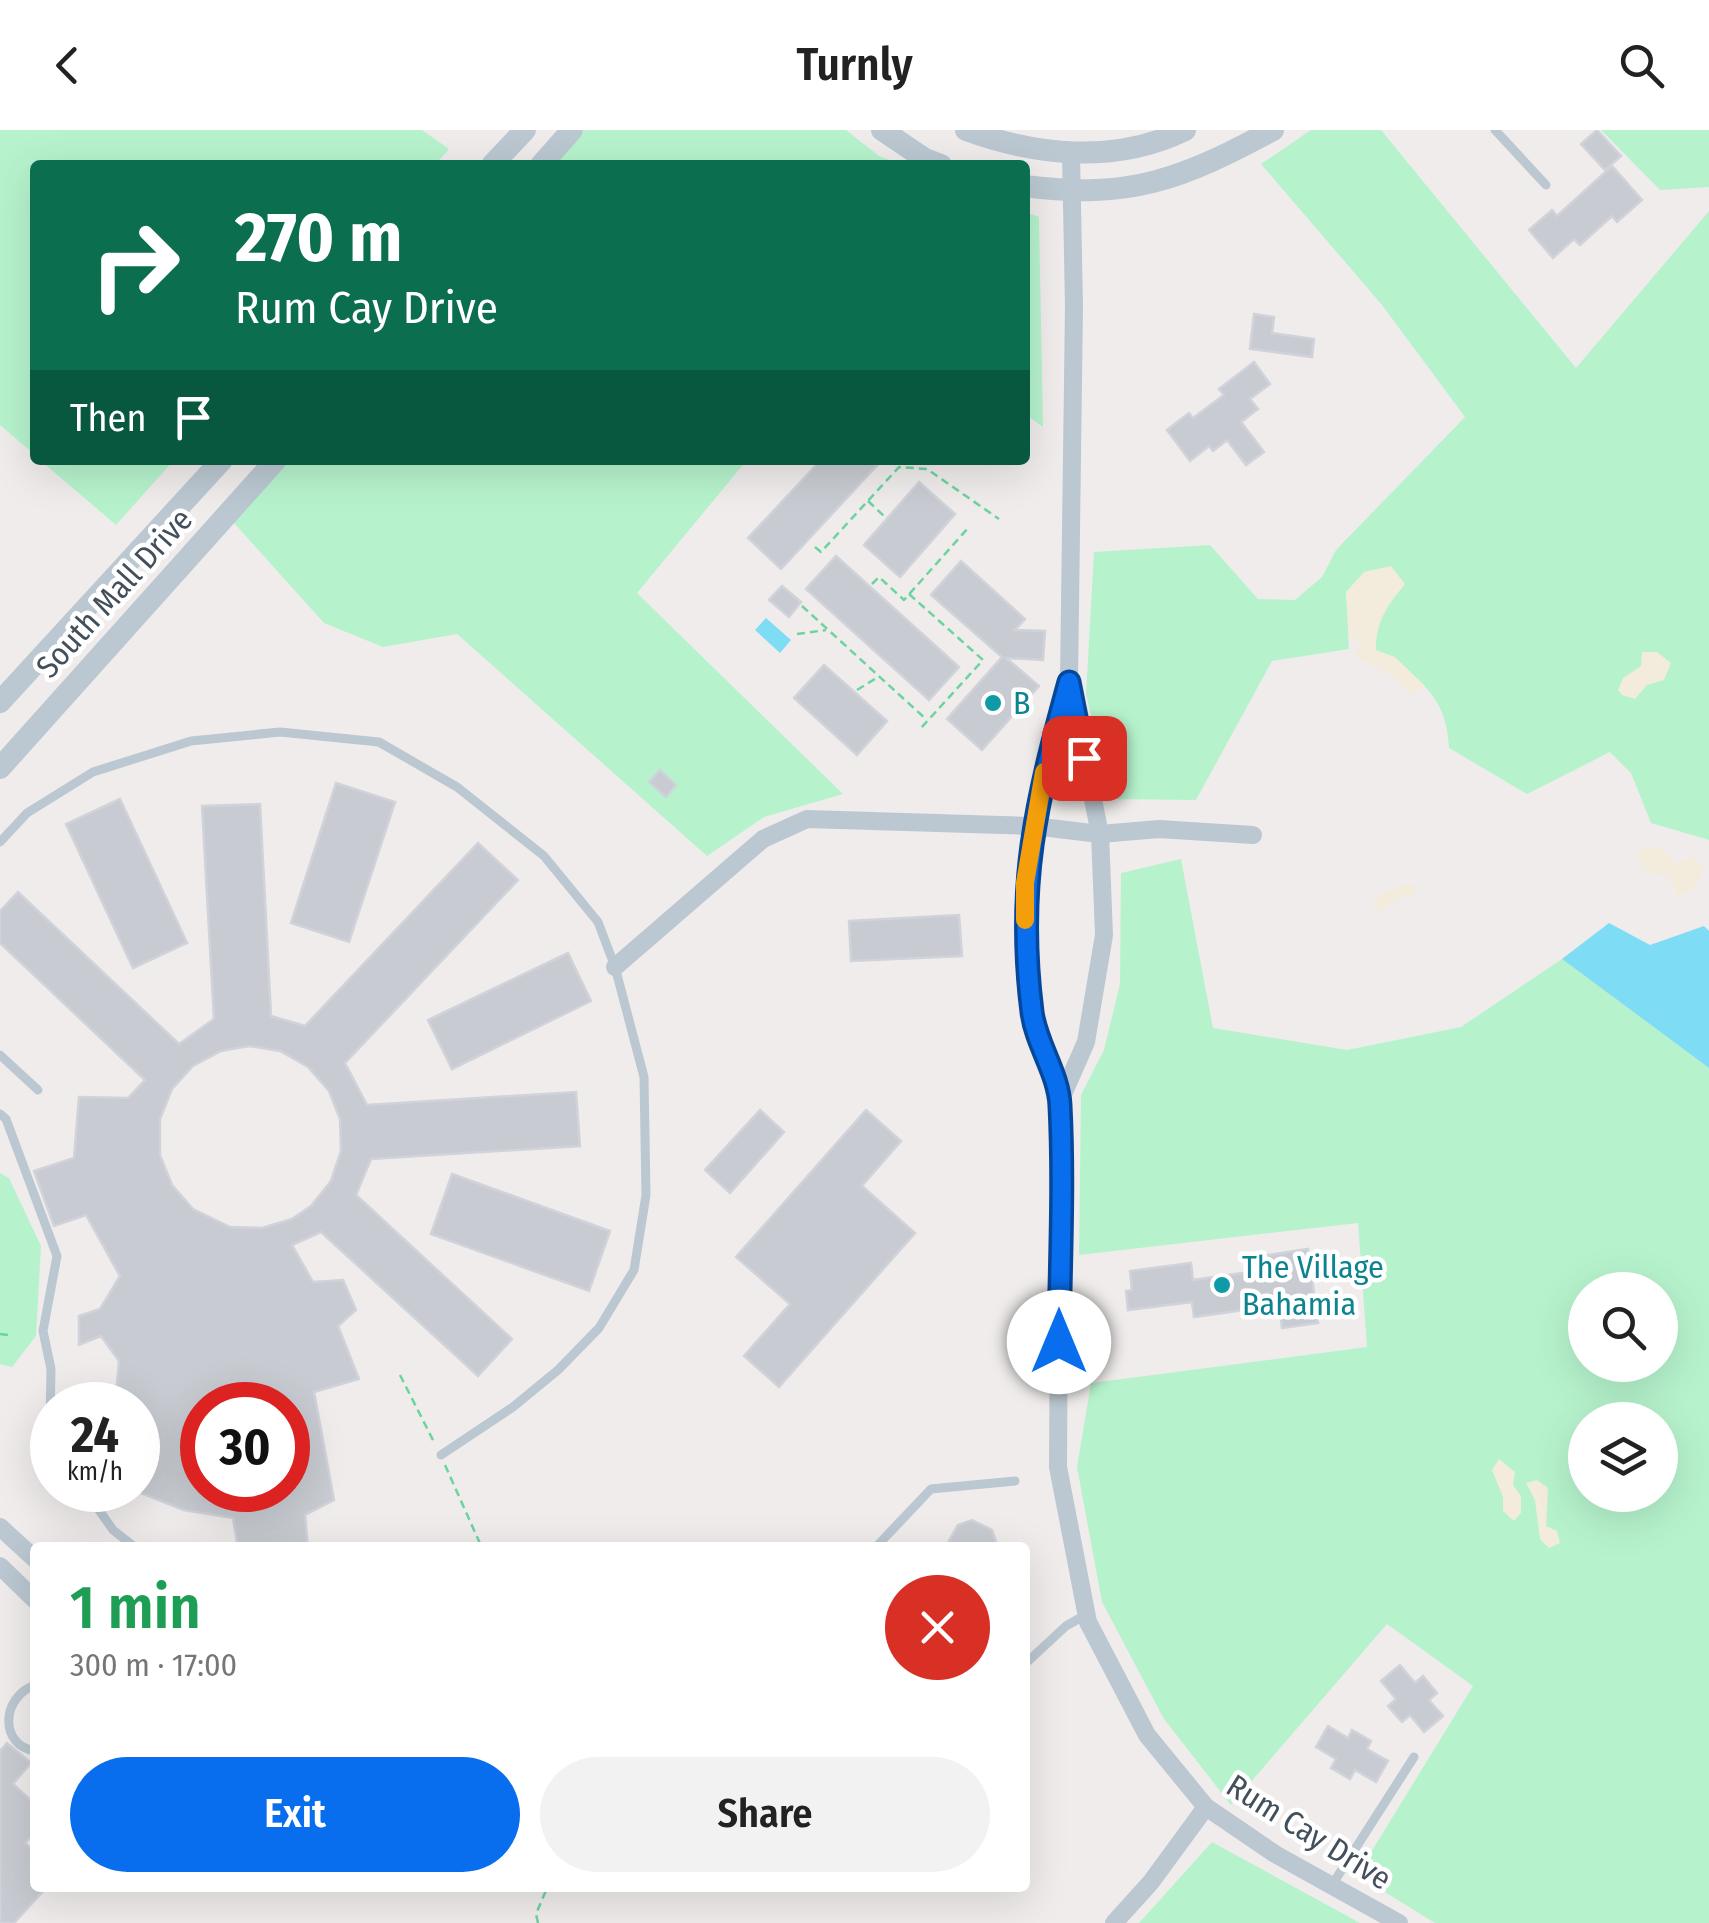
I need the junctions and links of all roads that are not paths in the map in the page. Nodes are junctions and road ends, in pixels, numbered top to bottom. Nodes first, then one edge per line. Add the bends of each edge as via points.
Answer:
1 (524, 130) edge
2 (572, 130) edge
3 (882, 130) edge
4 (966, 130) edge
5 (1185, 130) edge
6 (1273, 130) edge
7 (1495, 130) edge
8 (1071, 154) junction
9 (497, 160) edge
10 (545, 160) edge
11 (930, 160) edge
12 (1546, 185) dead end
13 (1030, 186) edge
14 (1071, 190) junction
15 (217, 465) edge
16 (272, 465) edge
17 (1069, 682) junction
18 (0, 702) edge
19 (0, 768) edge
20 (1033, 826) junction
21 (1100, 834) junction
22 (1253, 835) dead end
23 (0, 842) edge
24 (616, 967) junction
25 (0, 1055) edge
26 (38, 1090) dead end
27 (1060, 1101) junction
28 (0, 1114) edge
29 (51, 1382) edge
30 (441, 1455) dead end
31 (1015, 1481) dead end
32 (100, 1512) edge
33 (0, 1527) edge
34 (128, 1542) edge
35 (881, 1542) edge
36 (30, 1554) edge
37 (0, 1566) edge
38 (30, 1595) edge
39 (1087, 1614) junction
40 (1030, 1659) edge
41 (30, 1687) edge
42 (30, 1750) edge
43 (1414, 1757) dead end
44 (1206, 1807) junction
45 (1332, 1886) junction
46 (1114, 1923) edge
47 (1398, 1923) edge

1 - 9 street
2 - 10 street
3 - 11 street
4 - 8 street
5 - 8 street via 1128,149
6 - 14 street via 1168,180
7 - 12 lane
8 - 14 street, Rum Cay Drive
13 - 14 street
14 - 17 street, Rum Cay Drive
15 - 18 street, South Mall Drive
16 - 19 street, South Mall Drive
17 - 20 street, Rum Cay Drive
17 - 21 street, Rum Cay Drive
20 - 21 street
20 - 24 street via 807,819 762,839
20 - 27 street, Rum Cay Drive via 1024,955 1033,1021
21 - 22 street via 1159,828
21 - 27 street, Rum Cay Drive via 1104,935 1086,1042
23 - 24 lane via 27,813 93,772 190,741 280,732 379,742 458,787 544,856 598,922
24 - 30 lane via 644,1077 646,1194 634,1270 599,1328 558,1370
25 - 26 lane
27 - 39 street, Rum Cay Drive via 1058,1467
28 - 29 lane via 57,1256 44,1330
31 - 35 lane via 931,1489
32 - 34 lane
33 - 36 street
37 - 38 street
39 - 40 lane
39 - 44 street, Rum Cay Drive via 1146,1735
41 - 42 lane via 8,1704 4,1722 11,1738
43 - 45 lane
44 - 45 street, Rum Cay Drive
44 - 46 street
45 - 47 street, Rum Cay Drive

